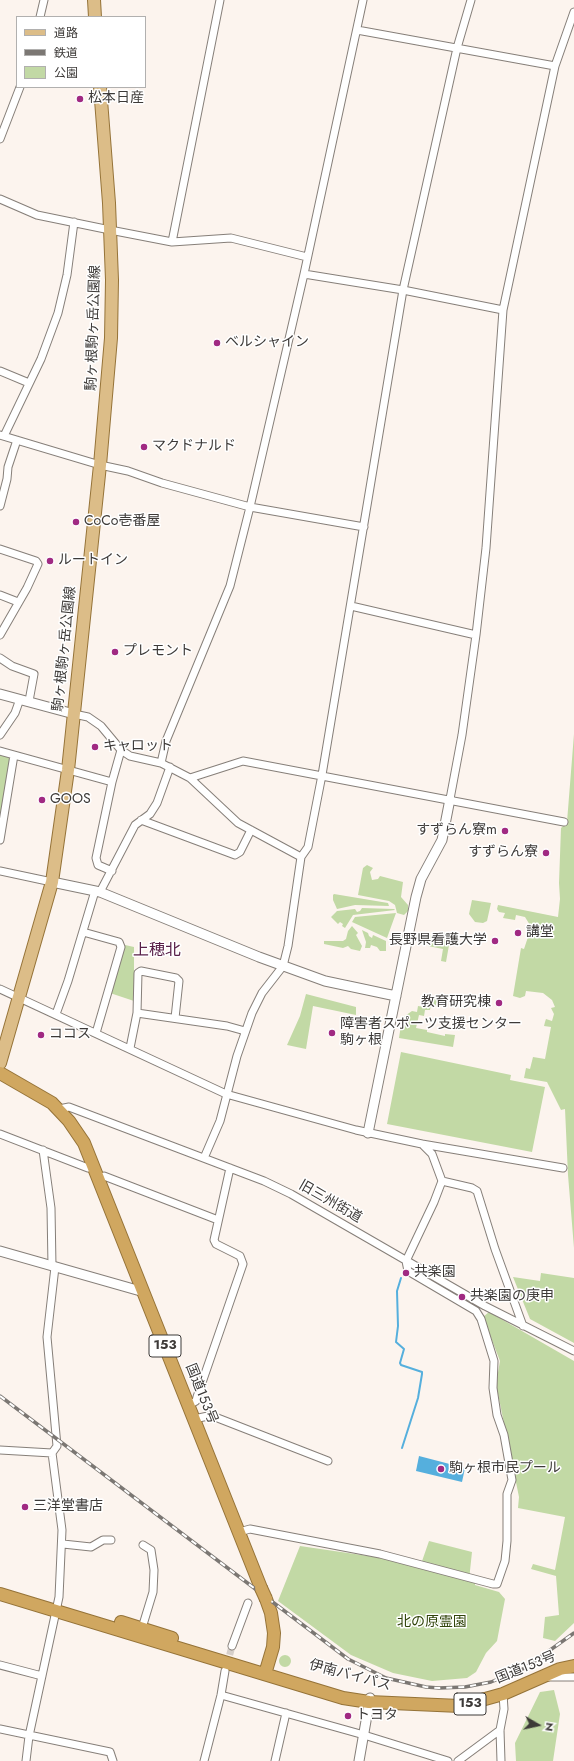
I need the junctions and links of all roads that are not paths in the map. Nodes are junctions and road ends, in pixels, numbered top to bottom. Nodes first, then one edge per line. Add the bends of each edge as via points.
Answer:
1 (44, 0) edge
2 (94, 0) edge
3 (220, 0) edge
4 (363, 0) edge
5 (470, 0) edge
6 (574, 12) edge
7 (40, 16) edge
8 (95, 16) edge
9 (357, 30) junction
10 (457, 48) junction
11 (555, 66) junction
12 (20, 88) edge
13 (100, 88) edge
14 (0, 139) edge
15 (0, 199) edge
16 (74, 222) junction
17 (110, 230) junction
18 (172, 242) junction
19 (307, 257) junction
20 (304, 274) junction
21 (403, 290) junction
22 (503, 310) junction
23 (0, 371) edge
24 (29, 383) junction
25 (2, 435) edge
26 (17, 440) junction
27 (100, 465) junction
28 (0, 506) edge
29 (250, 507) junction
30 (364, 527) junction
31 (0, 549) edge
32 (0, 595) edge
33 (18, 602) junction
34 (351, 606) junction
35 (0, 635) edge
36 (476, 635) junction
37 (0, 658) edge
38 (0, 694) edge
39 (25, 700) junction
40 (74, 714) junction
41 (0, 735) edge
42 (121, 750) junction
43 (0, 751) edge
44 (14, 755) junction
45 (161, 763) junction
46 (170, 767) junction
47 (68, 770) junction
48 (322, 775) junction
49 (190, 778) junction
50 (112, 782) junction
51 (450, 800) junction
52 (141, 820) junction
53 (564, 822) dead end
54 (251, 830) junction
55 (0, 840) edge
56 (301, 857) junction
57 (0, 871) edge
58 (112, 871) junction
59 (52, 882) junction
60 (98, 891) junction
61 (83, 932) junction
62 (283, 966) junction
63 (0, 989) edge
64 (396, 996) junction
65 (20, 998) junction
66 (137, 1013) junction
67 (56, 1014) junction
68 (175, 1018) junction
69 (245, 1031) junction
70 (96, 1033) junction
71 (130, 1048) junction
72 (0, 1063) edge
73 (0, 1073) edge
74 (226, 1094) junction
75 (59, 1109) junction
76 (368, 1133) junction
77 (0, 1134) edge
78 (422, 1144) junction
79 (43, 1150) junction
80 (204, 1158) junction
81 (93, 1166) junction
82 (230, 1168) junction
83 (563, 1168) dead end
84 (98, 1178) junction
85 (442, 1181) junction
86 (218, 1220) junction
87 (0, 1251) edge
88 (406, 1261) junction
89 (54, 1266) junction
90 (144, 1292) junction
91 (524, 1326) junction
92 (574, 1351) edge
93 (189, 1405) junction
94 (194, 1419) junction
95 (0, 1450) edge
96 (52, 1453) junction
97 (328, 1461) dead end
98 (239, 1532) junction
99 (111, 1540) dead end
100 (63, 1544) junction
101 (144, 1545) dead end
102 (0, 1585) edge
103 (0, 1594) edge
104 (248, 1603) dead end
105 (57, 1608) junction
106 (142, 1628) junction
107 (232, 1646) tunnel mouth
108 (0, 1665) edge
109 (574, 1666) edge
110 (225, 1671) tunnel mouth
111 (266, 1671) junction
112 (42, 1676) junction
113 (542, 1677) junction
114 (574, 1677) edge
115 (222, 1694) junction
116 (503, 1694) junction
117 (370, 1700) junction
118 (394, 1702) joint
119 (286, 1713) junction
120 (0, 1729) edge
121 (500, 1730) junction
122 (364, 1735) junction
123 (29, 1736) junction
124 (26, 1761) edge
125 (113, 1761) edge
126 (204, 1761) edge
127 (275, 1761) edge
128 (359, 1761) edge
129 (448, 1761) edge
130 (458, 1761) edge
131 (501, 1761) edge

1 - 7 street
2 - 8 main road
3 - 18 street
4 - 9 street
5 - 10 street
6 - 11 street
9 - 10 street
9 - 19 street
10 - 11 street
10 - 21 street
11 - 22 street
12 - 14 street
13 - 17 main road, 駒ヶ根駒ヶ岳公園線
15 - 16 street via 37,215
16 - 17 street
16 - 24 street via 67,275 58,313
17 - 18 street
17 - 27 main road, 駒ヶ根駒ヶ岳公園線 via 111,338
18 - 19 street via 231,238
19 - 20 street
20 - 21 street
20 - 29 street
21 - 22 street
21 - 30 street
22 - 36 street via 487,532
23 - 24 street
24 - 25 street
25 - 26 street
26 - 27 street
26 - 28 street
27 - 29 street
27 - 40 main road, 駒ヶ根駒ヶ岳公園線
29 - 30 street
29 - 45 street via 230,586 166,741
30 - 34 street
31 - 33 street via 36,561 38,564
32 - 33 street
33 - 35 street
34 - 36 street
34 - 48 street
36 - 51 street
37 - 39 street via 12,666 34,674
38 - 39 street
39 - 40 street
39 - 41 street
40 - 42 street via 88,717 101,726
40 - 47 main road, 駒ヶ根駒ヶ岳公園線
42 - 45 street via 144,760
42 - 50 street
43 - 44 street
44 - 47 street
44 - 55 street
45 - 46 street
46 - 49 street
46 - 52 street via 157,803 150,814
47 - 50 street
47 - 59 main road, 駒ヶ根駒ヶ岳公園線
48 - 49 street via 243,761
48 - 51 street
48 - 56 street via 308,847
49 - 54 street via 238,823
50 - 58 street via 96,858 98,865
51 - 53 street
51 - 64 street via 442,840 421,879 416,897
52 - 54 street via 235,855 240,852
52 - 58 street via 134,825
54 - 56 street
56 - 62 street
57 - 59 street
58 - 60 street
59 - 60 street
59 - 65 main road, 駒ヶ根駒ヶ岳公園線
60 - 61 street
60 - 62 street
61 - 67 street
61 - 70 street via 119,942 121,948
62 - 64 street via 325,981
62 - 69 street via 262,993
63 - 65 street
64 - 76 street
65 - 67 street
65 - 72 main road, 駒ヶ根駒ヶ岳公園線
66 - 68 street
66 - 68 street via 140,971 176,978 179,981
66 - 71 street
67 - 70 street
68 - 69 street
69 - 74 street
70 - 71 street
71 - 74 street
73 - 75 highway, 国道153号 / 153 via 44,1097
74 - 76 street
74 - 80 street via 220,1120
75 - 80 street, 旧三州街道 via 69,1107
75 - 81 highway, 国道153号 / 153 via 77,1131
76 - 78 street
77 - 79 street
78 - 83 street
78 - 85 street via 432,1154
79 - 81 street via 88,1168
79 - 89 street via 51,1208
80 - 82 street, 旧三州街道
81 - 84 highway, 国道153号 / 153
82 - 86 street
82 - 88 street, 旧三州街道 via 291,1194
84 - 86 street via 104,1176
84 - 90 highway, 国道153号 / 153
85 - 88 street
85 - 91 street via 477,1191 495,1249
86 - 93 street via 214,1240 216,1244 240,1256 243,1264 196,1401
87 - 89 street
88 - 91 street, 旧三州街道
88 - 98 street via 408,1271 476,1311 494,1360 495,1404 504,1435 512,1480 507,1494 507,1541 497,1584 380,1554 250,1529
89 - 90 street
89 - 96 street via 47,1337 57,1446
90 - 93 highway, 国道153号 / 153
91 - 92 street, 旧三州街道
93 - 94 highway, 国道153号 / 153
94 - 97 street via 215,1417
94 - 98 highway, 国道153号 / 153
95 - 96 street
96 - 100 street
98 - 111 highway, 国道153号 / 153 via 271,1613 273,1647
99 - 100 street via 103,1540 91,1547
100 - 105 street
101 - 106 street via 151,1550 154,1570 153,1592
102 - 105 highway, 伊南バイパス / 153
103 - 105 highway, 伊南バイパス / 153
104 - 107 street
105 - 106 highway, 伊南バイパス / 153
105 - 111 highway, 伊南バイパス / 153
105 - 112 street
106 - 111 highway, 伊南バイパス / 153
108 - 112 street
109 - 113 highway, 国道153号 / 153
110 - 115 street
111 - 117 highway, 伊南バイパス / 153
112 - 123 street
113 - 114 street
113 - 116 highway, 国道153号 / 153
115 - 119 street
115 - 126 street
116 - 118 highway, 国道153号 / 153 via 460,1706
116 - 121 street via 504,1709
117 - 118 highway, 伊南バイパス / 153
117 - 122 street
119 - 122 street
119 - 127 street
120 - 123 street
121 - 130 street
121 - 131 street
122 - 128 street
122 - 129 street
123 - 124 street
123 - 125 street via 110,1752

